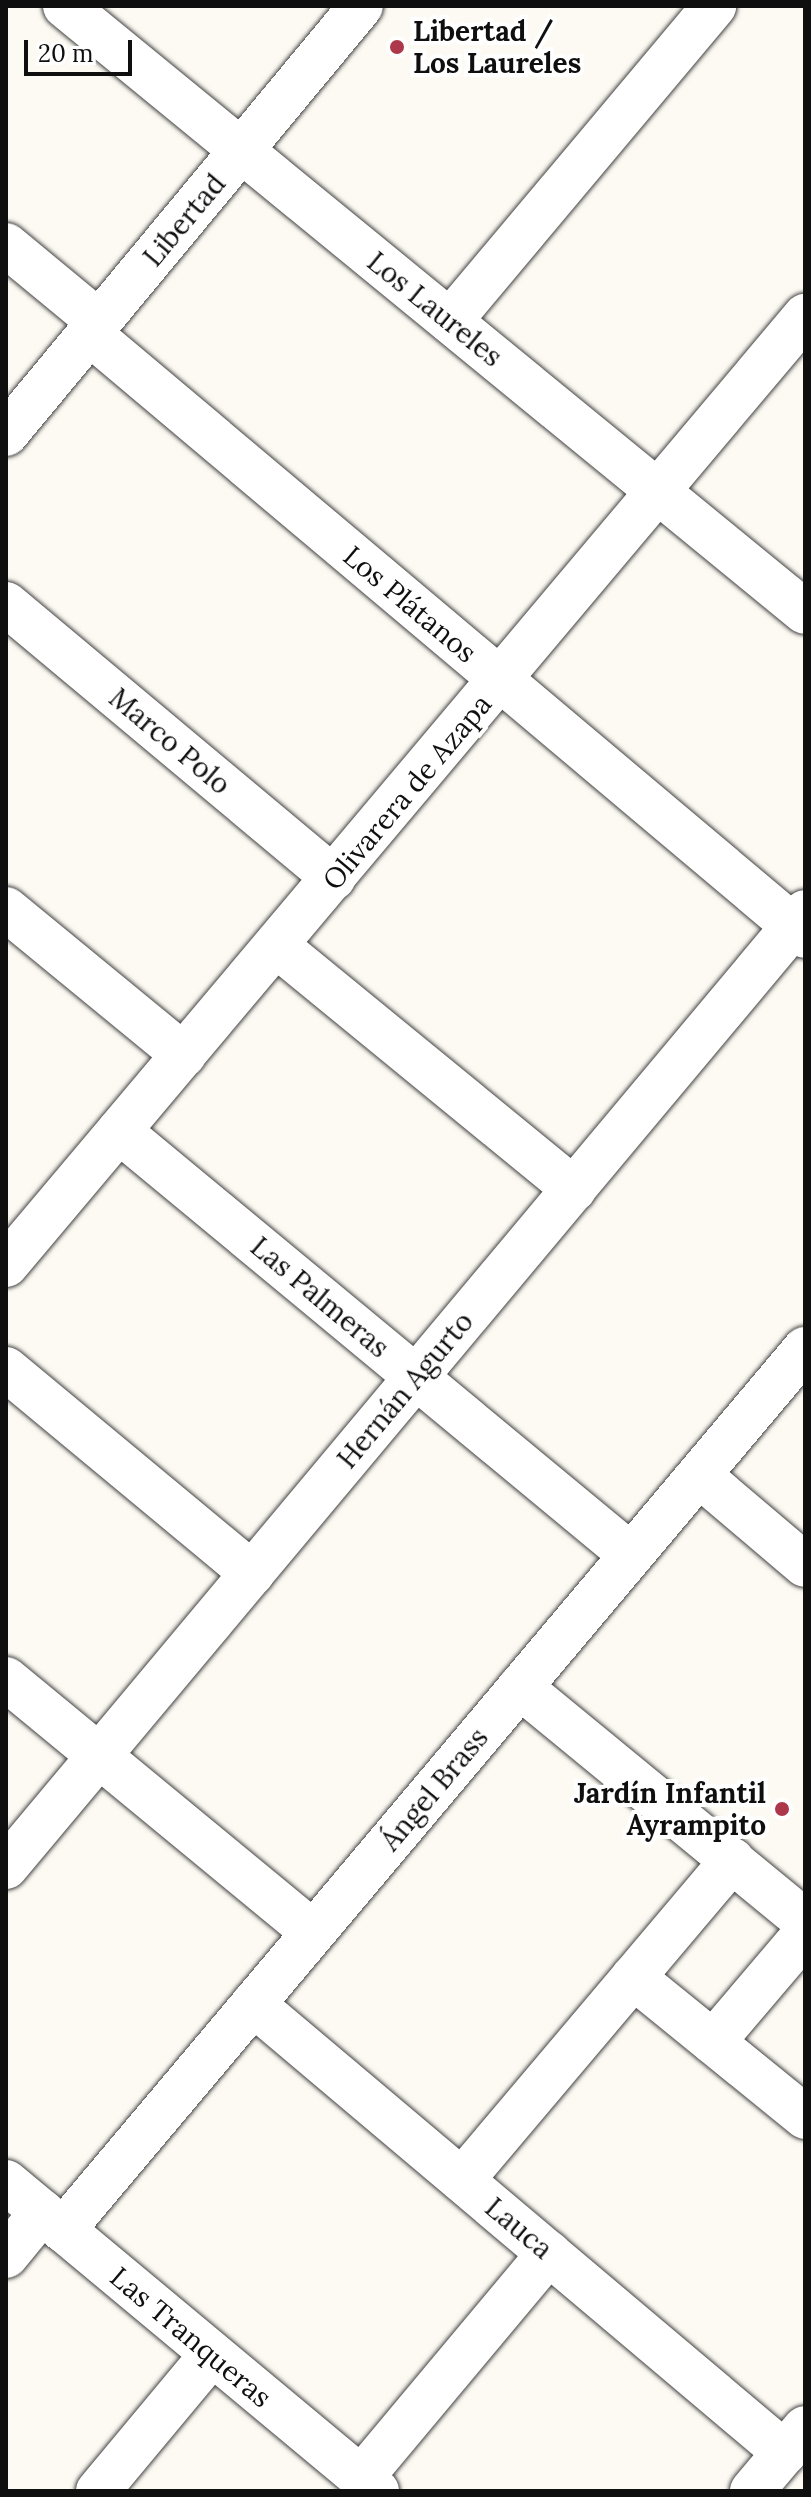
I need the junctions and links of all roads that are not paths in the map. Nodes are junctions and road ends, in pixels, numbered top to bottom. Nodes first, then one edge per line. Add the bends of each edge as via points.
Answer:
1 (65, 6) edge
2 (361, 6) edge
3 (714, 6) edge
4 (242, 150) junction
5 (6, 245) edge
6 (805, 316) edge
7 (450, 321) junction
8 (94, 327) junction
9 (6, 434) edge
10 (659, 492) junction
11 (6, 604) edge
12 (805, 612) edge
13 (501, 681) junction
14 (334, 878) junction
15 (6, 909) edge
16 (801, 925) edge
17 (277, 946) junction
18 (184, 1055) junction
19 (119, 1131) junction
20 (574, 1189) junction
21 (6, 1265) edge
22 (805, 1349) edge
23 (6, 1369) edge
24 (416, 1377) junction
25 (699, 1475) junction
26 (631, 1555) junction
27 (805, 1565) edge
28 (252, 1573) junction
29 (6, 1679) edge
30 (520, 1687) junction
31 (99, 1756) junction
32 (732, 1860) junction
33 (6, 1867) edge
34 (805, 1921) edge
35 (313, 1932) junction
36 (805, 1934) edge
37 (633, 1977) junction
38 (253, 2004) junction
39 (713, 2042) junction
40 (805, 2117) edge
41 (462, 2180) junction
42 (6, 2182) edge
43 (52, 2221) junction
44 (549, 2253) junction
45 (6, 2256) edge
46 (212, 2354) junction
47 (795, 2440) edge
48 (369, 2485) edge
49 (98, 2491) edge
50 (752, 2491) edge

1 - 4 street, Los Laureles
2 - 4 street, Libertad
3 - 7 street
4 - 7 street, Los Laureles
4 - 8 street, Libertad
5 - 8 street, Los Plátanos
6 - 10 street, Olivarera de Azapa
7 - 10 street, Los Laureles
8 - 9 street, Libertad
8 - 13 street, Los Plátanos
10 - 12 street, Los Laureles
10 - 13 street, Olivarera de Azapa
11 - 14 street, Marco Polo
13 - 14 street, Olivarera de Azapa
13 - 16 street, Los Plátanos
14 - 17 street, Olivarera de Azapa
15 - 18 street
16 - 20 street, Hernán Agurto
17 - 18 street, Olivarera de Azapa
17 - 20 street
18 - 19 street, Olivarera de Azapa
19 - 21 street, Olivarera de Azapa
19 - 24 street, Las Palmeras
20 - 24 street, Hernán Agurto
22 - 25 street, Ángel Brass
23 - 28 street
24 - 26 street, Las Palmeras
24 - 28 street, Hernán Agurto
25 - 26 street, Ángel Brass
25 - 27 street
26 - 30 street, Ángel Brass
28 - 31 street, Hernán Agurto
29 - 31 street
30 - 32 street
30 - 35 street, Ángel Brass
31 - 33 street, Hernán Agurto
31 - 35 street
32 - 34 street
32 - 37 street
35 - 38 street, Ángel Brass
36 - 39 street
37 - 39 street
37 - 41 street
38 - 41 street, Lauca
38 - 43 street, Ángel Brass
39 - 40 street
41 - 44 street, Lauca
42 - 43 street, Las Tranqueras
43 - 45 street, Ángel Brass
43 - 46 street, Las Tranqueras
44 - 47 street, Lauca
44 - 48 street
46 - 48 street, Las Tranqueras
46 - 49 street
47 - 50 street

